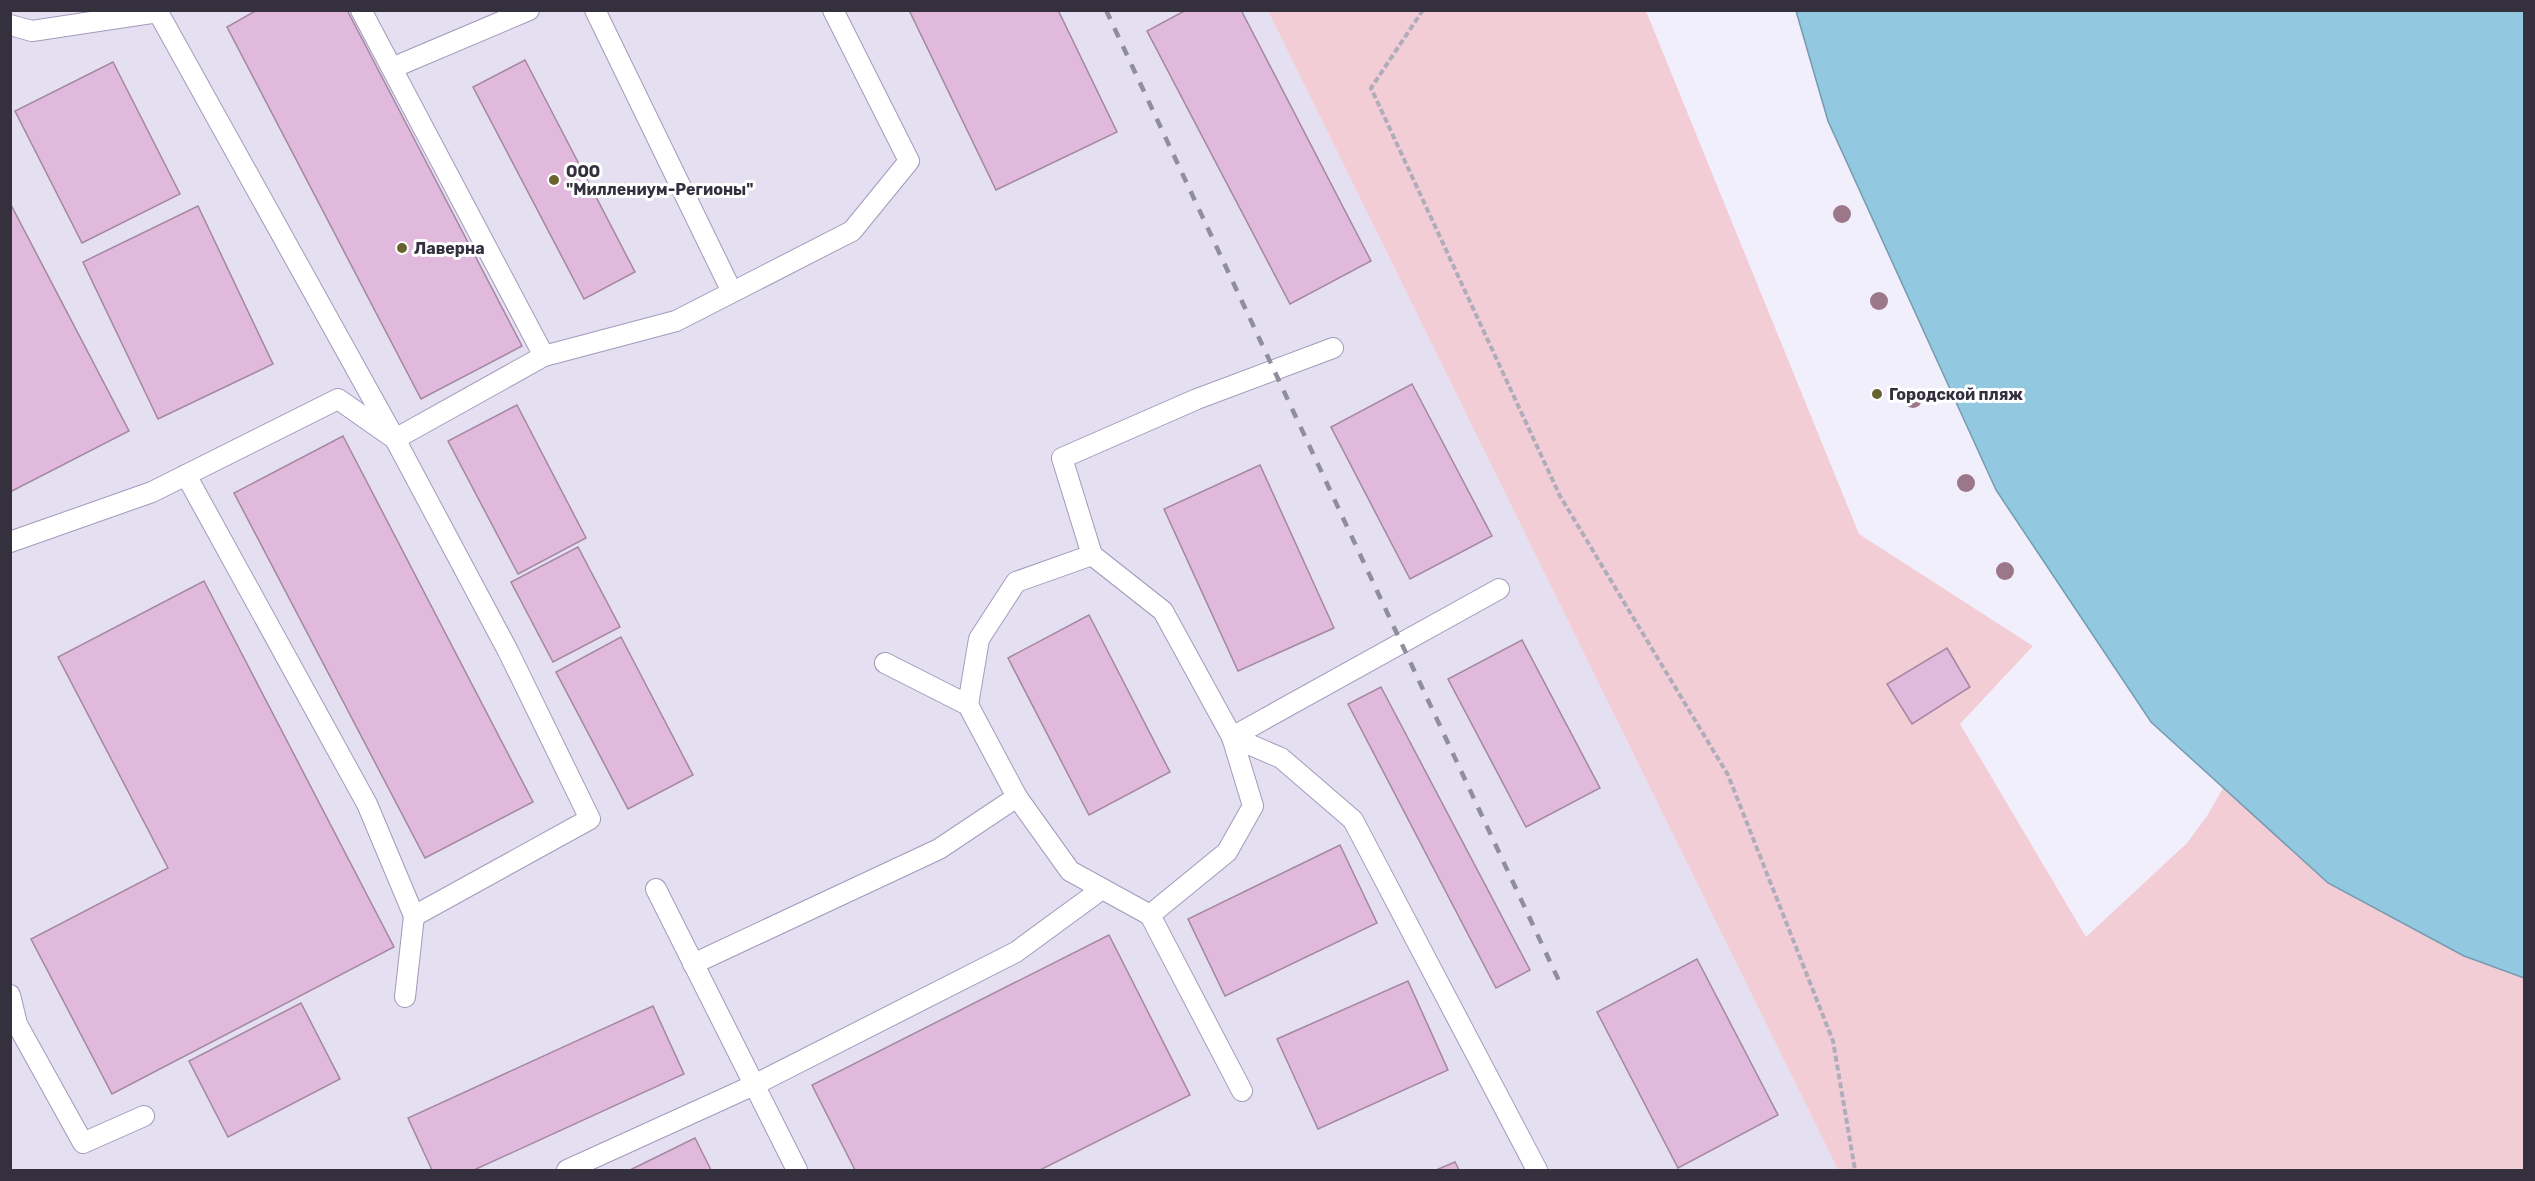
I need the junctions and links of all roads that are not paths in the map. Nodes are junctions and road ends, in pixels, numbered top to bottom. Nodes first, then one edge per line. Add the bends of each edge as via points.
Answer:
1 (361, 10) edge
2 (529, 10) edge
3 (595, 10) edge
4 (833, 10) edge
5 (10, 25) edge
6 (392, 68) junction
7 (732, 292) junction
8 (1333, 348) dead end
9 (544, 356) junction
10 (395, 439) junction
11 (186, 475) junction
12 (10, 542) edge
13 (1092, 555) junction
14 (1498, 589) dead end
15 (885, 663) dead end
16 (968, 705) junction
17 (1232, 737) junction
18 (1017, 797) junction
19 (1102, 889) junction
20 (656, 890) dead end
21 (1150, 915) junction
22 (414, 916) junction
23 (693, 964) junction
24 (10, 995) edge
25 (405, 997) dead end
26 (754, 1085) junction
27 (1242, 1090) dead end
28 (144, 1116) dead end
29 (567, 1170) edge
30 (797, 1170) edge
31 (1537, 1170) edge

1 - 6 lane
2 - 6 lane
3 - 7 lane
4 - 7 lane via 909,161 852,231
5 - 10 lane via 32,31 158,12
6 - 9 lane
7 - 9 lane via 676,321
8 - 13 lane via 1197,399 1062,458
9 - 10 lane
10 - 11 lane via 338,399
10 - 22 lane via 508,651 590,819
11 - 12 lane via 152,492
11 - 22 lane via 367,804
13 - 16 lane via 1016,582 979,639
13 - 17 lane via 1163,611
14 - 17 lane
15 - 16 lane
16 - 18 lane
17 - 21 lane via 1253,806 1227,852
17 - 31 lane via 1281,758 1353,820
18 - 19 lane via 1070,871
18 - 23 lane via 939,849
19 - 21 lane
19 - 26 lane via 1016,952
20 - 23 lane
21 - 27 lane
22 - 25 lane
23 - 26 lane
24 - 28 lane via 17,1024 83,1143
26 - 29 lane
26 - 30 lane

